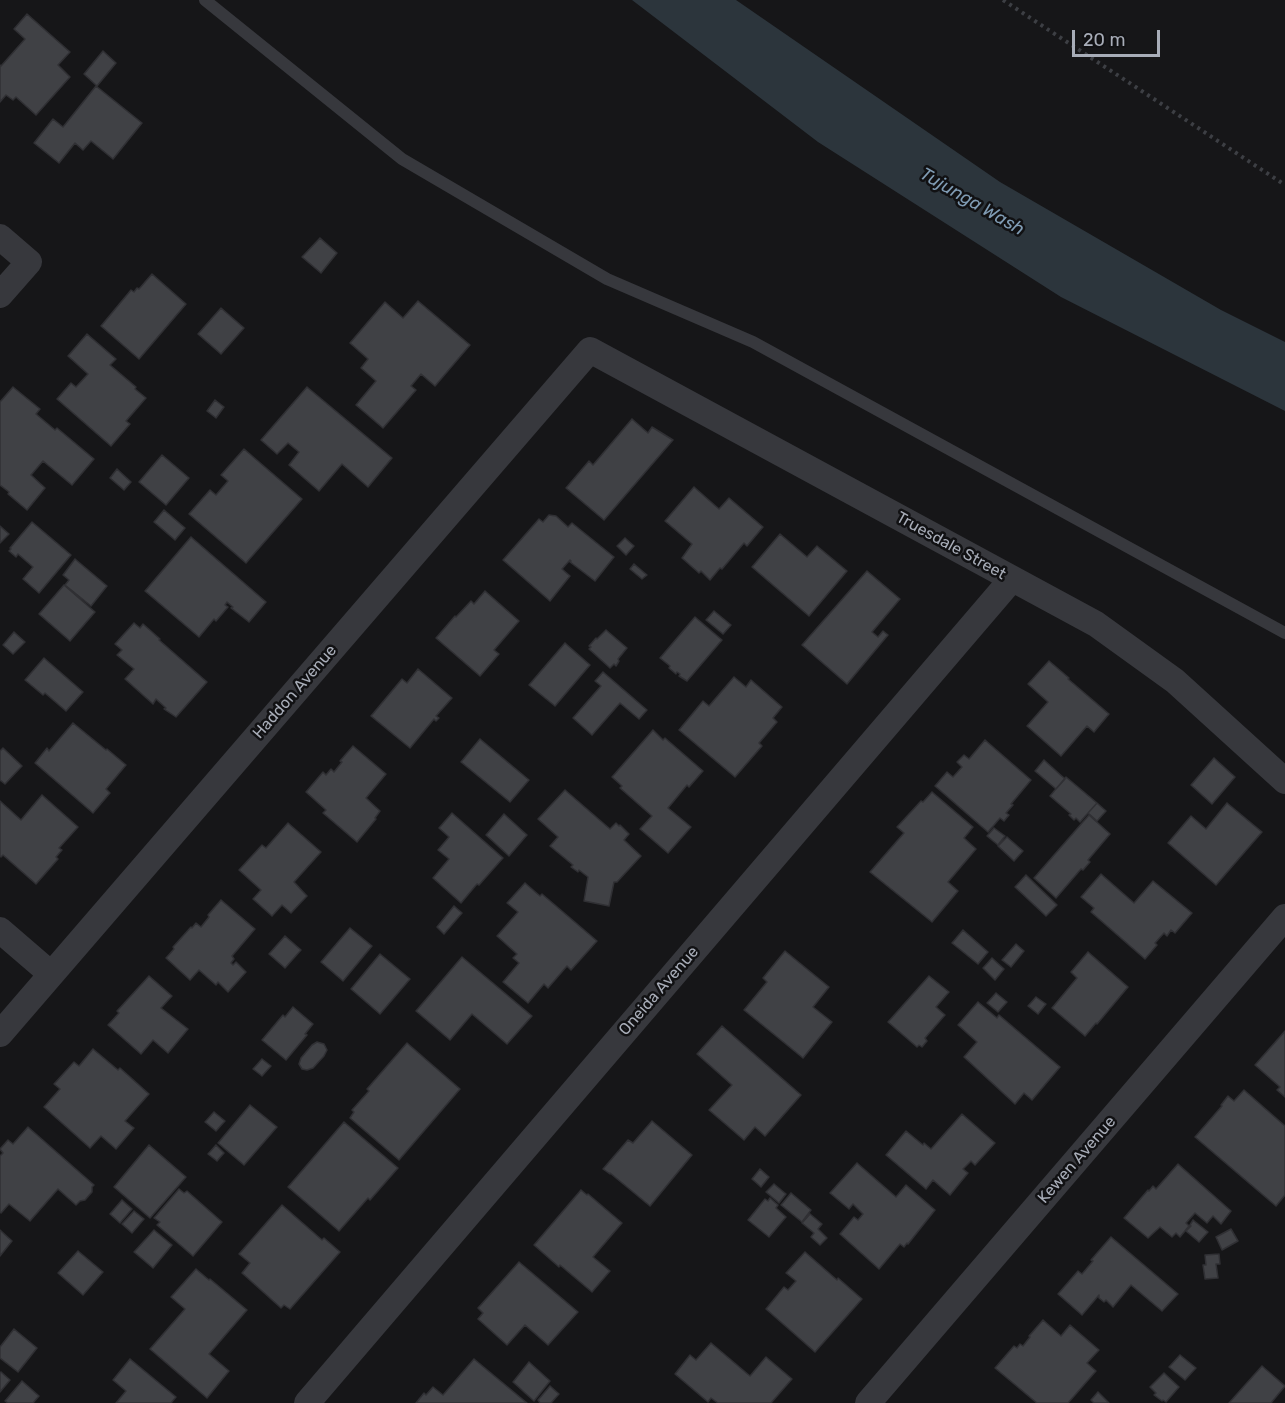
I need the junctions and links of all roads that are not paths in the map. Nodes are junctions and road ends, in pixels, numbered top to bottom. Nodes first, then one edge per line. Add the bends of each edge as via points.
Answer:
1 (205, 0) edge
2 (0, 237) edge
3 (0, 295) edge
4 (590, 350) joint
5 (1012, 579) junction
6 (1285, 633) edge
7 (1285, 781) edge
8 (1285, 917) edge
9 (0, 930) edge
10 (51, 974) junction
11 (0, 1034) edge
12 (307, 1403) edge
13 (868, 1403) edge

1 - 6 lane via 402,159 607,279 753,342
2 - 3 street via 28,262
4 - 5 street, Truesdale Street
4 - 10 street, Haddon Avenue
5 - 7 street, Truesdale Street via 1096,624 1175,681
5 - 12 street, Oneida Avenue
8 - 13 street, Kewen Avenue
9 - 10 street
10 - 11 street, Haddon Avenue

